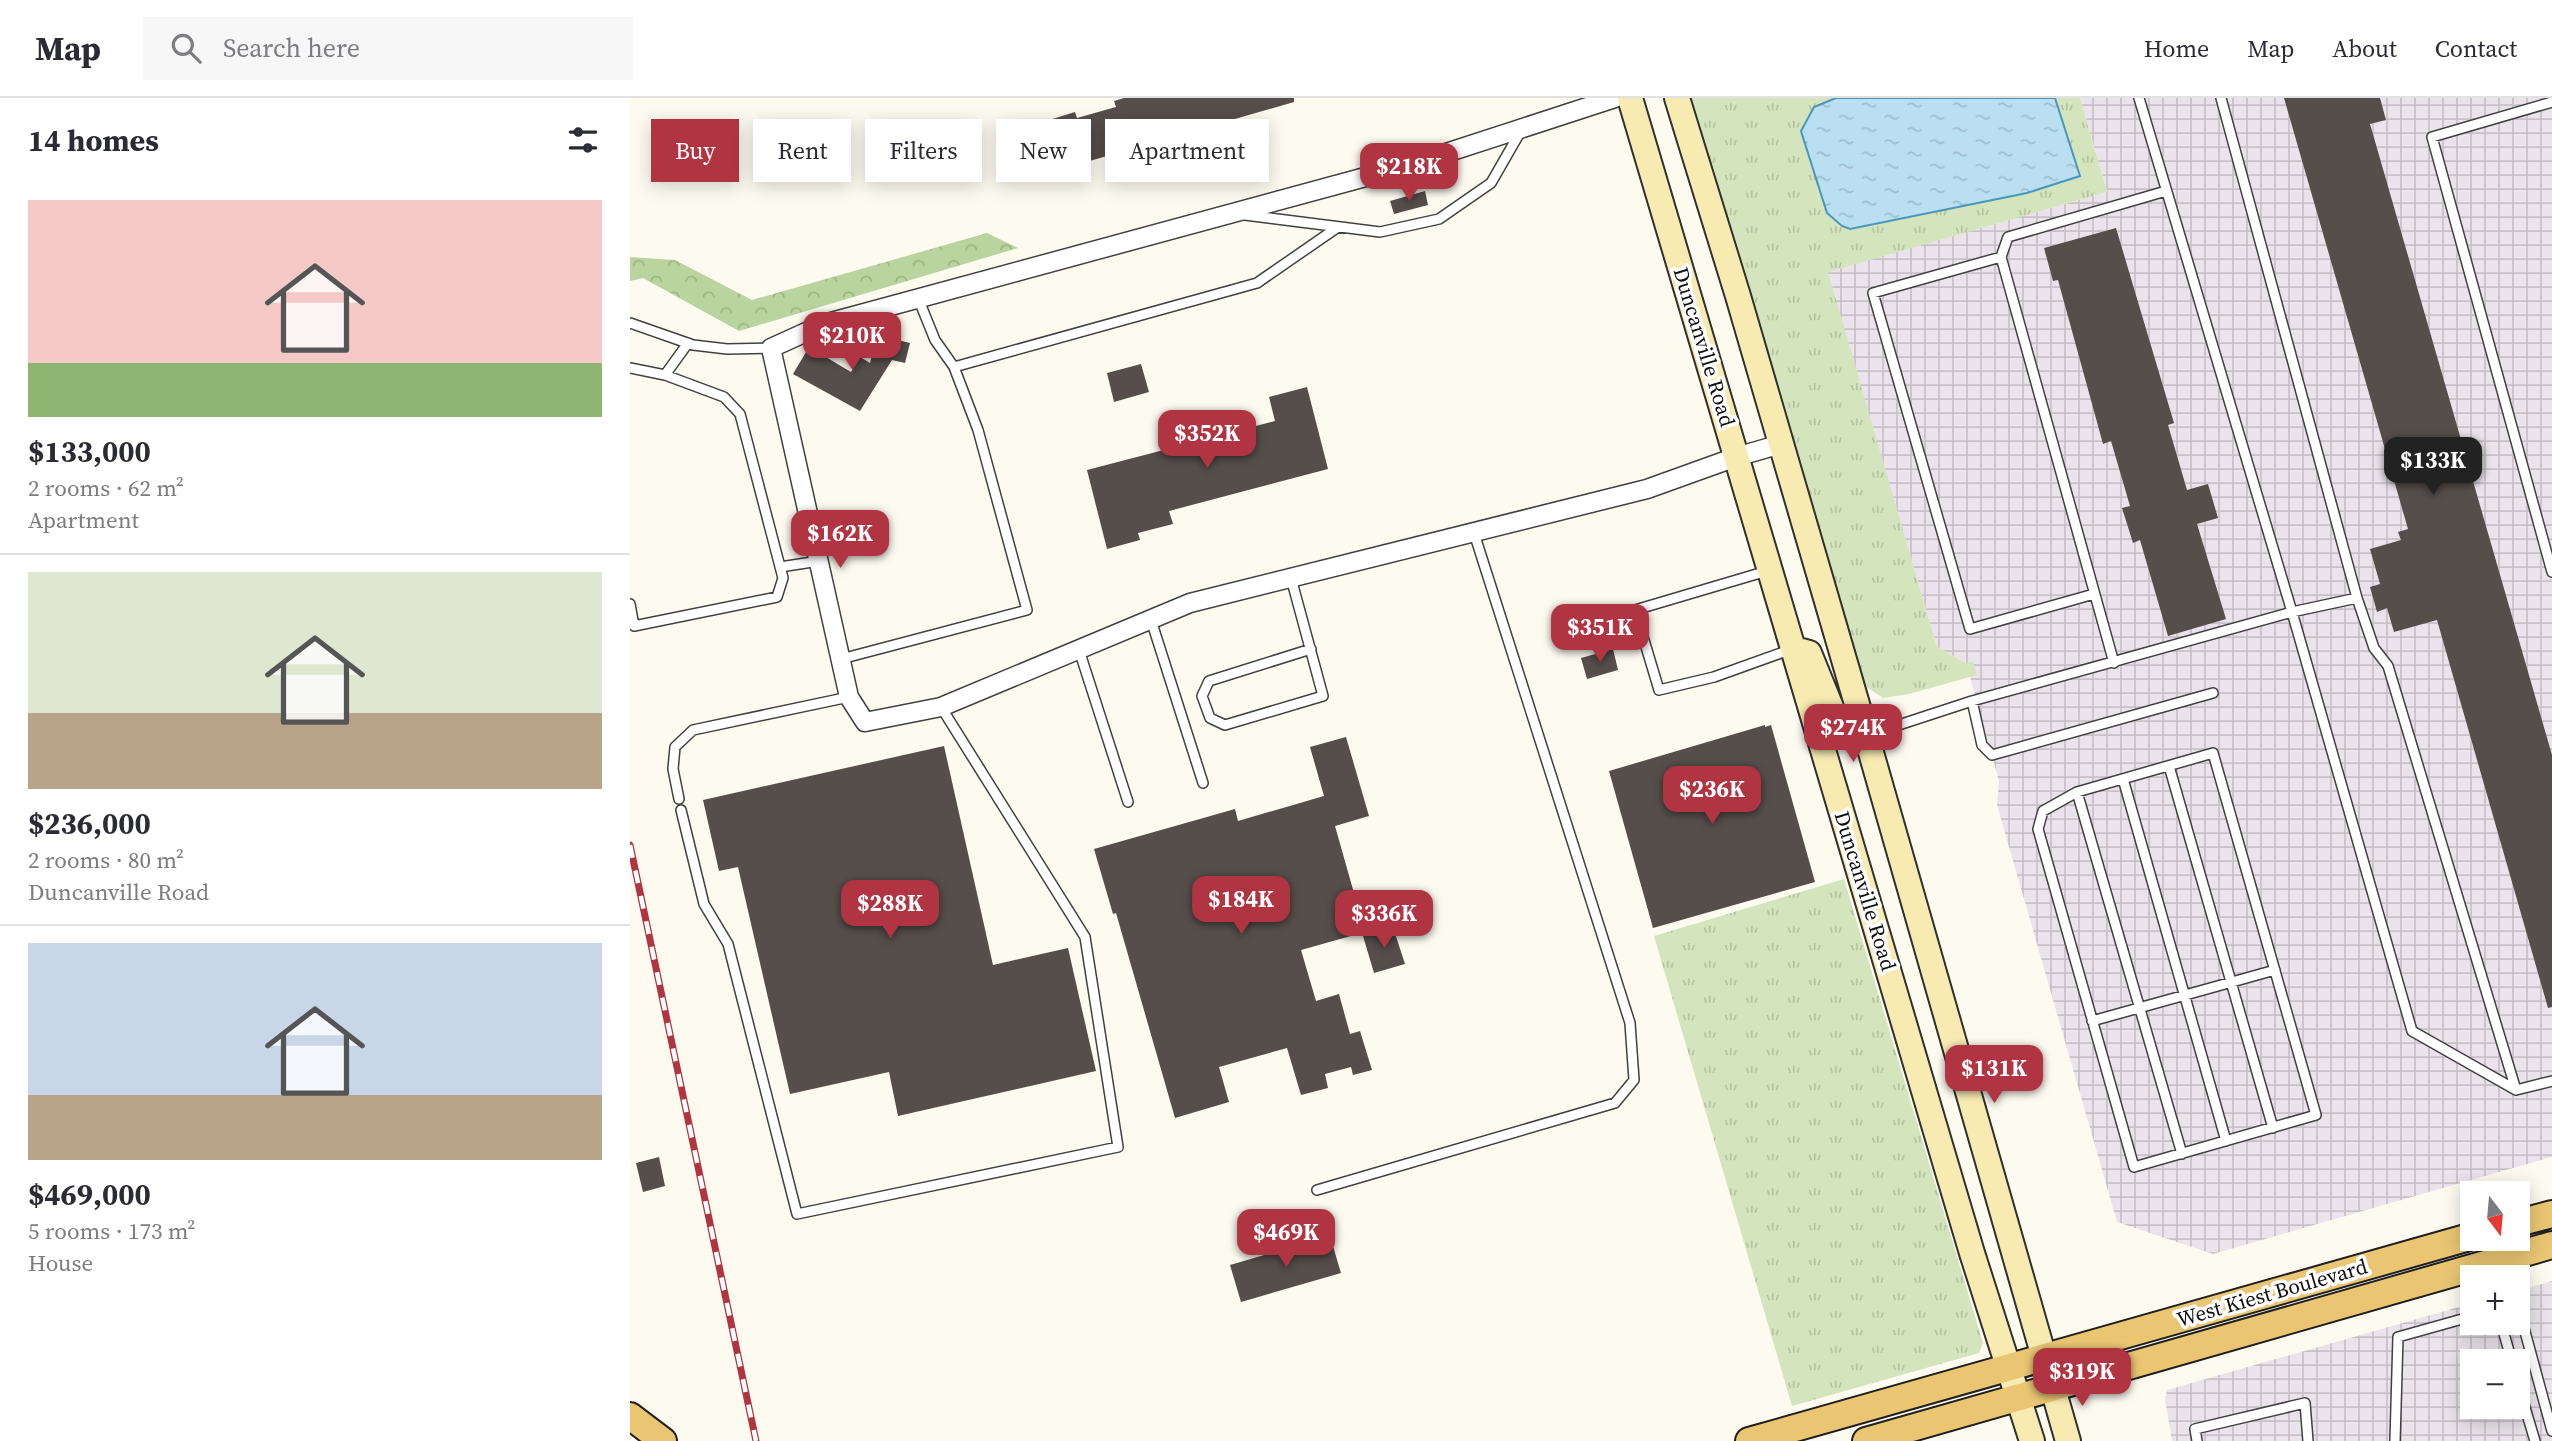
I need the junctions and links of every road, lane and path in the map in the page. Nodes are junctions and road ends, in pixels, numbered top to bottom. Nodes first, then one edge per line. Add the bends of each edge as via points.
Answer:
1 (1615, 98) edge
2 (1630, 98) edge
3 (1677, 98) edge
4 (2139, 98) edge
5 (2221, 98) edge
6 (2552, 102) edge
7 (1523, 128) junction
8 (2166, 191) junction
9 (1230, 213) junction
10 (1338, 227) junction
11 (2001, 257) junction
12 (918, 298) junction
13 (630, 323) edge
14 (688, 343) junction
15 (771, 348) junction
16 (954, 367) junction
17 (630, 368) edge
18 (665, 375) junction
19 (1781, 444) junction
20 (1736, 457) junction
21 (1474, 533) junction
22 (819, 561) junction
23 (780, 567) junction
24 (1769, 570) junction
25 (2552, 572) edge
26 (1291, 578) junction
27 (2094, 594) junction
28 (2357, 598) junction
29 (630, 604) edge
30 (2292, 612) junction
31 (1151, 620) junction
32 (1794, 648) junction
33 (1311, 649) junction
34 (1079, 650) junction
35 (841, 659) junction
36 (2114, 663) junction
37 (2213, 693) dead end
38 (849, 697) junction
39 (1972, 701) junction
40 (941, 707) junction
41 (1866, 735) junction
42 (1824, 752) junction
43 (2169, 766) junction
44 (2123, 779) junction
45 (1203, 783) dead end
46 (2077, 792) junction
47 (678, 799) dead end
48 (1128, 802) dead end
49 (681, 810) dead end
50 (2274, 970) junction
51 (2231, 982) junction
52 (2185, 995) junction
53 (2140, 1008) junction
54 (2092, 1021) junction
55 (2552, 1081) edge
56 (2516, 1090) junction
57 (2273, 1128) junction
58 (2226, 1141) junction
59 (2182, 1154) junction
60 (1318, 1189) dead end
61 (2552, 1214) edge
62 (2530, 1220) edge
63 (2460, 1240) edge
64 (2552, 1245) edge
65 (2460, 1320) edge
66 (2526, 1335) edge
67 (2043, 1358) junction
68 (2010, 1368) junction
69 (2052, 1388) junction
70 (2020, 1398) junction
71 (630, 1416) edge
72 (2528, 1419) edge
73 (2552, 1431) edge
74 (663, 1441) edge
75 (1749, 1441) edge
76 (1866, 1441) edge
77 (2032, 1441) edge
78 (2068, 1441) edge
79 (2197, 1441) edge
80 (2308, 1441) edge
81 (2395, 1441) edge
82 (2535, 1441) edge

1 - 7 street
2 - 20 main road, Duncanville Road
3 - 19 main road, Duncanville Road
4 - 8 lane
5 - 28 lane
6 - 25 lane via 2432,138
7 - 9 street via 1406,166
7 - 10 lane via 1491,183 1440,219 1380,232
8 - 11 lane via 2008,237
8 - 30 lane
9 - 10 lane
9 - 12 street
10 - 16 lane via 1257,283
11 - 27 lane
11 - 27 lane via 1873,293 1970,629
12 - 15 street via 824,324
12 - 16 lane via 935,340
13 - 14 lane
14 - 15 lane via 727,349
14 - 18 lane
15 - 22 street
16 - 35 lane via 978,430 1027,610
17 - 18 lane
18 - 23 lane via 724,397 740,414
19 - 20 street
19 - 41 main road, Duncanville Road
20 - 21 street via 1647,489
20 - 24 main road, Duncanville Road
21 - 26 street
21 - 60 lane via 1630,1023 1634,1080 1615,1103
22 - 23 lane
22 - 35 street
23 - 29 lane via 783,578 777,597 634,625
24 - 32 main road, Duncanville Road
24 - 32 lane via 1635,610 1659,690 1714,677
26 - 31 street via 1190,603
26 - 33 lane
27 - 36 lane
28 - 30 lane
28 - 56 lane via 2374,648 2388,666
30 - 36 lane
30 - 56 lane via 2412,1031
31 - 34 street
31 - 45 lane
32 - 41 main road via 1809,653 1837,722 1848,733
32 - 42 main road, Duncanville Road
33 - 33 lane via 1323,696 1225,724 1210,718 1202,695 1209,681
34 - 40 street
34 - 48 lane
35 - 38 street
36 - 39 lane
37 - 39 lane via 1992,755 1982,745
38 - 40 street via 865,722
38 - 47 lane via 693,730 675,747
39 - 41 lane
40 - 49 lane via 1085,937 1118,1147 797,1214 728,944 704,904
41 - 42 main road
41 - 67 main road, Duncanville Road
42 - 68 main road, Duncanville Road
43 - 44 lane
43 - 50 lane via 2213,754
43 - 51 lane
44 - 46 lane
44 - 52 lane
46 - 53 lane
46 - 54 lane via 2043,811 2038,828
50 - 51 lane
50 - 57 lane via 2316,1115
51 - 52 lane
51 - 57 lane
52 - 53 lane
52 - 58 lane
53 - 54 lane
53 - 59 lane
54 - 59 lane via 2134,1167
55 - 56 lane
57 - 58 lane
58 - 59 lane
61 - 62 main road
63 - 67 main road, West Kiest Boulevard
64 - 69 main road, West Kiest Boulevard via 2507,1263
65 - 81 lane via 2398,1337
66 - 73 lane
67 - 68 main road, West Kiest Boulevard
67 - 69 main road, Duncanville Road
68 - 70 main road, Duncanville Road
68 - 75 main road, West Kiest Boulevard
69 - 70 main road, West Kiest Boulevard
69 - 78 main road, Duncanville Road
70 - 76 main road, West Kiest Boulevard
70 - 77 main road, Duncanville Road
71 - 74 main road
72 - 82 lane
79 - 80 lane via 2195,1429 2305,1403

